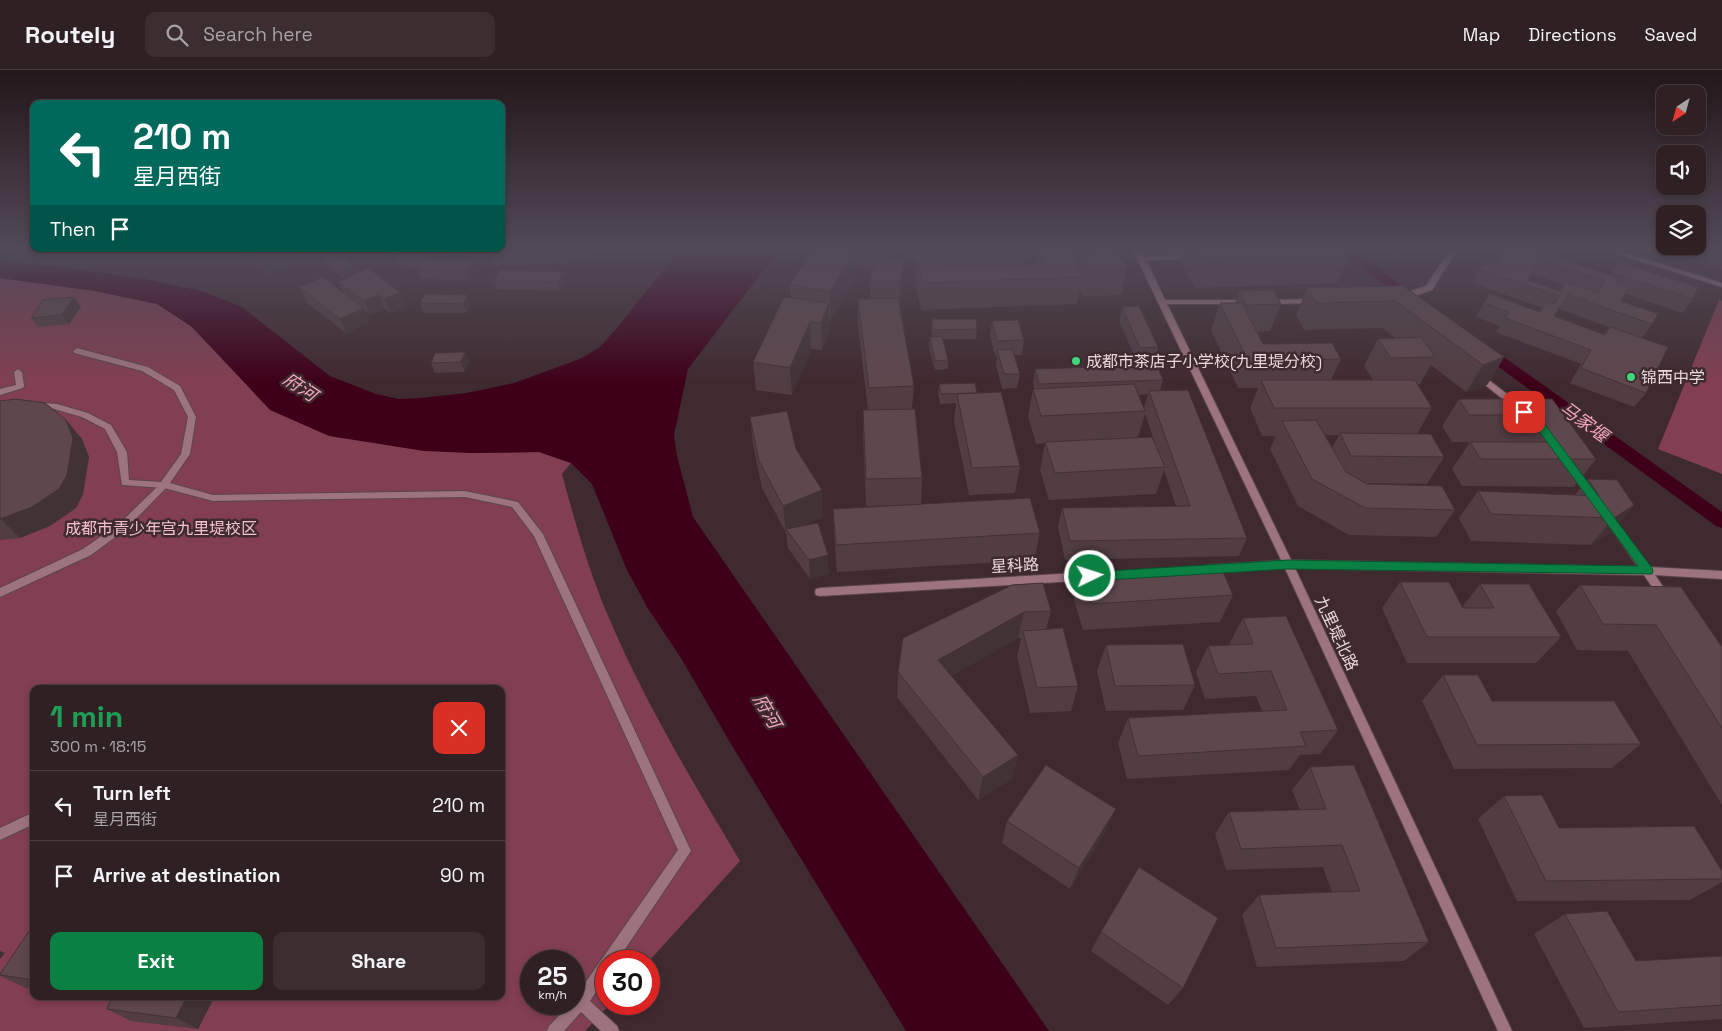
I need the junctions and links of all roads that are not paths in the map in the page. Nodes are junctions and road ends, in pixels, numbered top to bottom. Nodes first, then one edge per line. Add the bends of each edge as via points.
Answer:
1 (1159, 295) edge
2 (1408, 295) edge
3 (1396, 299) edge
4 (1328, 301) edge
5 (1162, 302) junction
6 (77, 351) dead end
7 (1471, 369) edge
8 (18, 372) dead end
9 (0, 392) edge
10 (26, 403) edge
11 (1524, 412) edge
12 (164, 485) junction
13 (1602, 509) edge
14 (1288, 564) junction
15 (1195, 570) edge
16 (1648, 571) junction
17 (1106, 575) edge
18 (1722, 575) edge
19 (820, 592) dead end
20 (0, 593) edge
21 (1669, 602) edge
22 (30, 820) edge
23 (0, 834) edge
24 (617, 950) edge
25 (595, 981) edge
26 (585, 996) edge
27 (585, 1006) edge
28 (569, 1015) edge
29 (554, 1031) edge
30 (612, 1031) edge
31 (1505, 1031) edge

1 - 5 street, 九里堤北路
2 - 3 street
4 - 5 street
5 - 14 street, 九里堤北路
6 - 12 street via 145,369 177,388 192,416 185,454
7 - 11 street
8 - 9 street via 20,386
10 - 12 street via 54,406 85,415 108,427 122,452 125,483
12 - 20 street via 122,527 87,552
12 - 24 street via 213,498 465,494 515,504 538,534 685,851
13 - 16 street
14 - 15 street
14 - 16 street
14 - 31 street, 九里堤北路
16 - 18 street
16 - 21 street
17 - 19 street, 星科路
22 - 23 street
25 - 26 street
27 - 30 street
28 - 29 street

